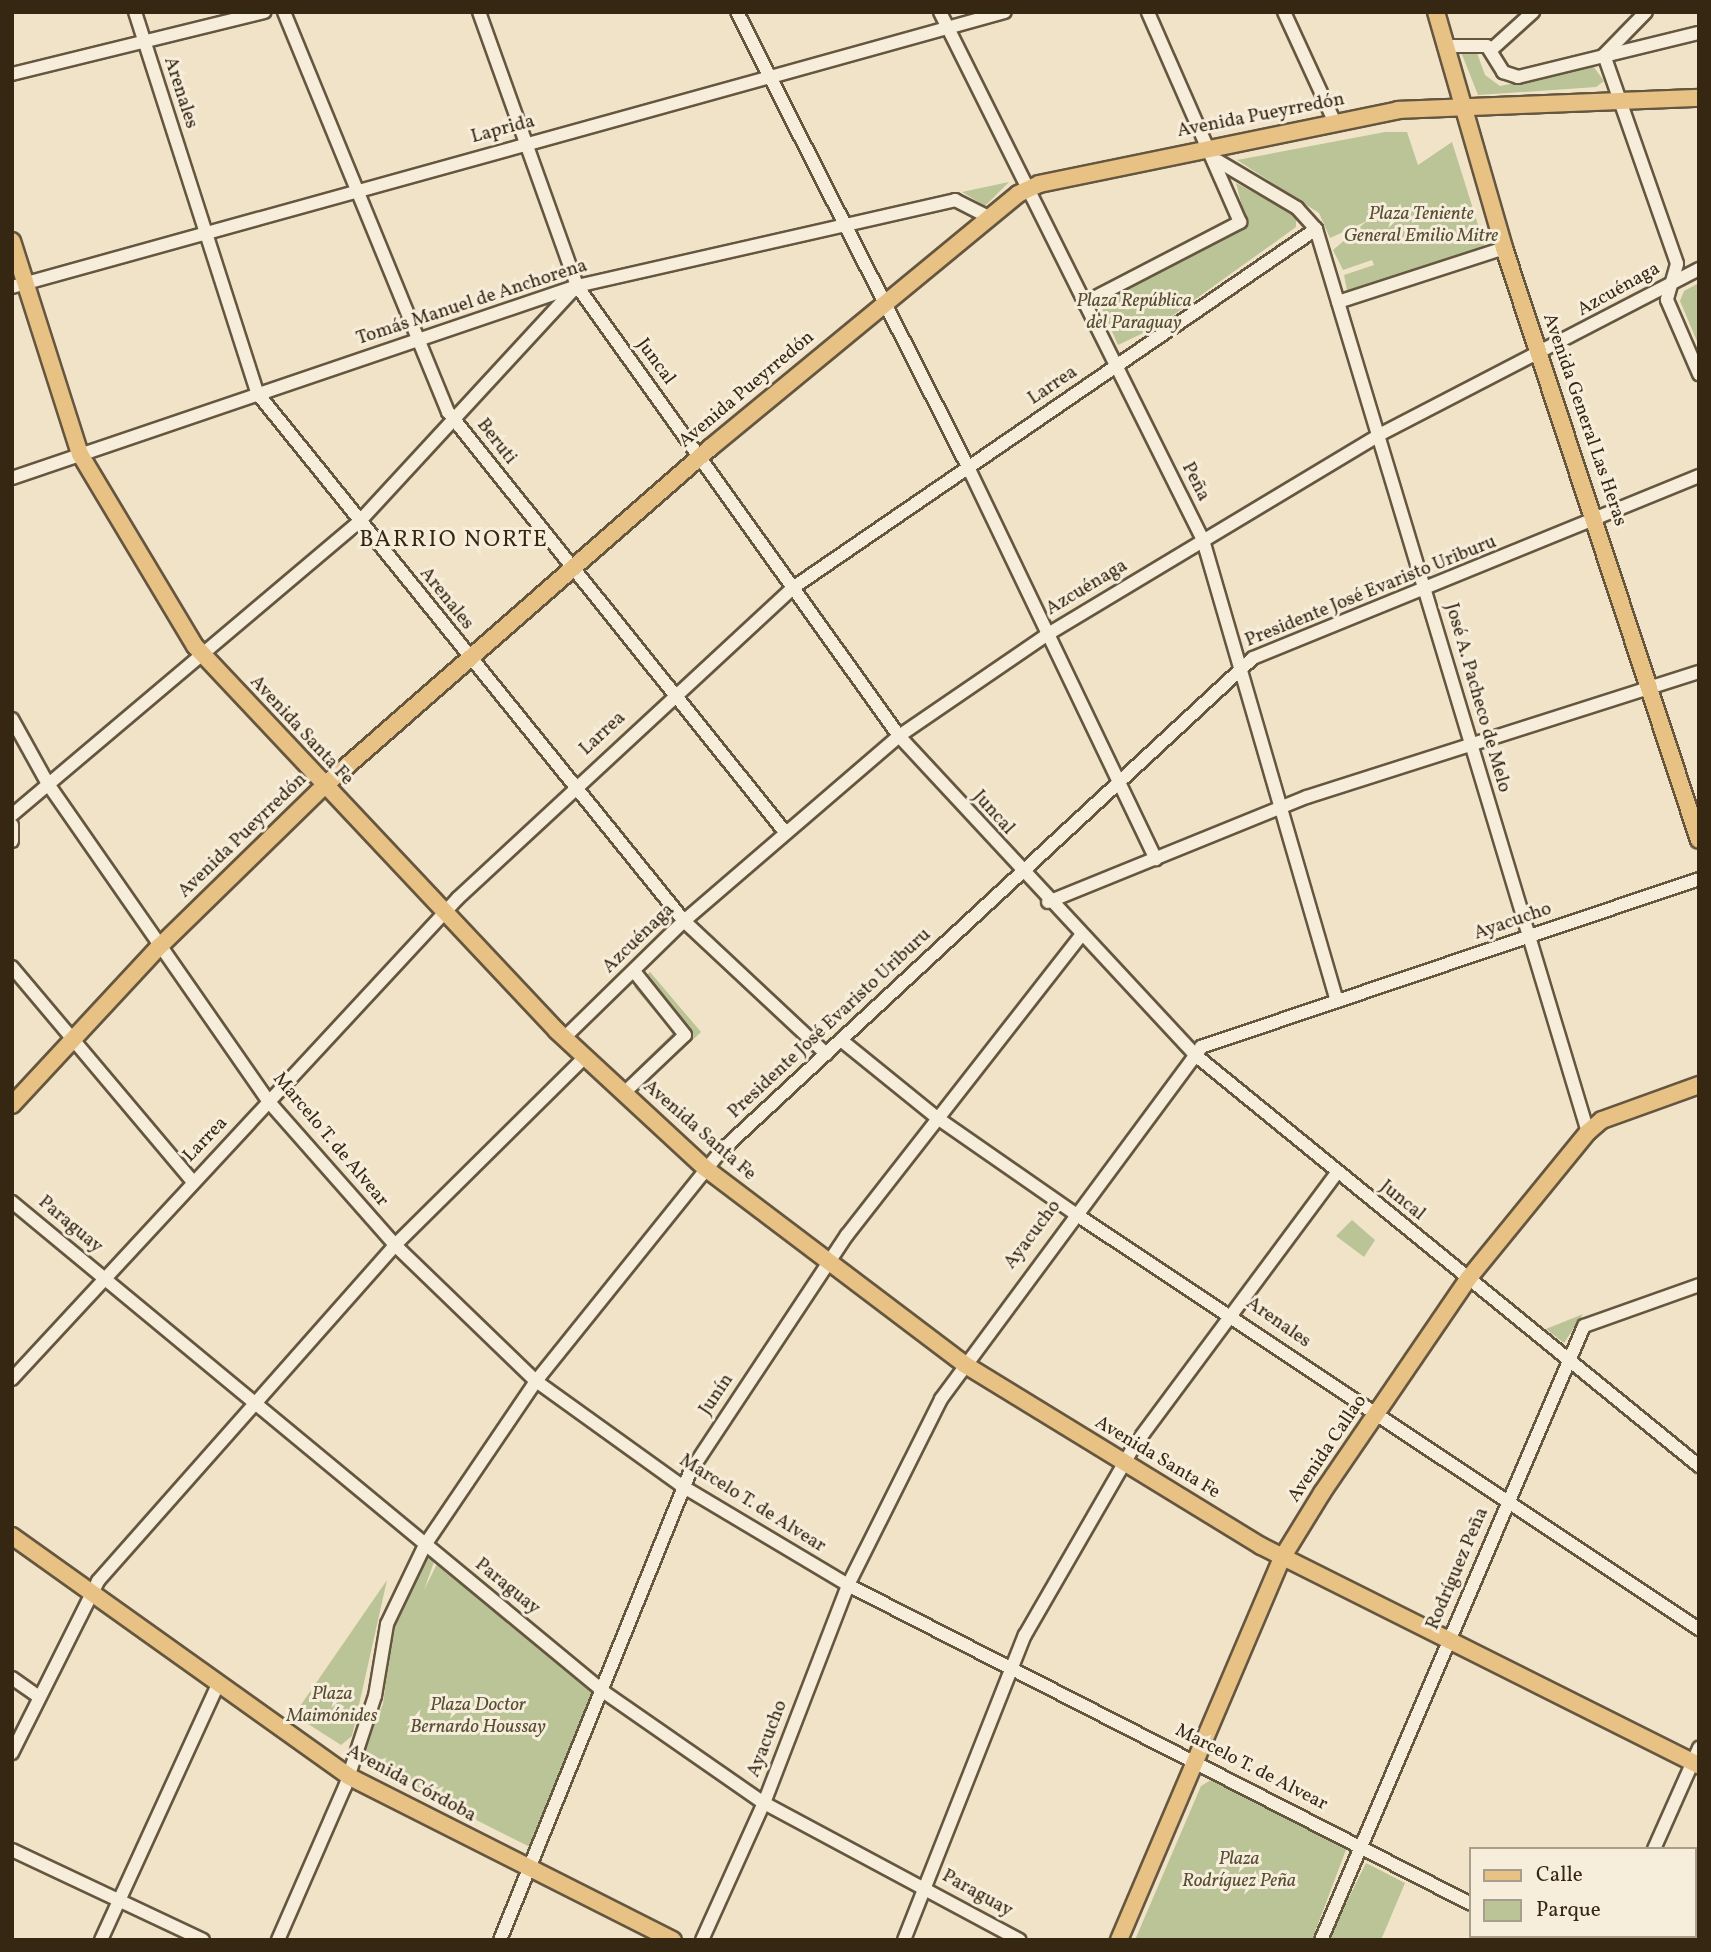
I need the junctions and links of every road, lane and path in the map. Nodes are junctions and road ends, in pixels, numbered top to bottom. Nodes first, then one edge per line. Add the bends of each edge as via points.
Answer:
1 (135, 12) edge
2 (264, 12) edge
3 (284, 12) edge
4 (479, 12) edge
5 (737, 12) edge
6 (940, 12) edge
7 (1005, 12) edge
8 (1148, 12) edge
9 (1284, 12) edge
10 (1436, 12) edge
11 (1646, 12) edge
12 (1529, 14) edge
13 (948, 29) junction
14 (1699, 33) edge
15 (144, 42) junction
16 (1444, 47) junction
17 (1491, 50) junction
18 (1604, 55) junction
19 (12, 74) edge
20 (770, 78) junction
21 (1699, 98) edge
22 (1619, 102) junction
23 (1461, 106) junction
24 (1335, 123) junction
25 (527, 144) junction
26 (1214, 155) junction
27 (1029, 187) junction
28 (356, 188) junction
29 (989, 218) junction
30 (1316, 229) junction
31 (203, 230) junction
32 (843, 230) junction
33 (12, 241) edge
34 (1504, 248) junction
35 (1699, 269) edge
36 (18, 285) edge
37 (1669, 285) junction
38 (577, 286) junction
39 (533, 302) junction
40 (1338, 302) junction
41 (884, 303) junction
42 (1084, 303) junction
43 (543, 325) junction
44 (418, 340) junction
45 (1539, 356) junction
46 (1115, 368) junction
47 (1699, 373) edge
48 (258, 394) junction
49 (455, 422) junction
50 (1377, 436) junction
51 (80, 454) junction
52 (700, 457) junction
53 (968, 467) junction
54 (1699, 476) edge
55 (12, 478) edge
56 (359, 522) junction
57 (1597, 522) junction
58 (1203, 540) junction
59 (572, 567) junction
60 (794, 587) junction
61 (1426, 589) junction
62 (1048, 634) junction
63 (201, 655) junction
64 (468, 657) junction
65 (1241, 669) junction
66 (1699, 672) edge
67 (1653, 688) junction
68 (673, 695) junction
69 (12, 719) edge
70 (899, 736) junction
71 (1470, 746) junction
72 (1121, 781) junction
73 (48, 784) junction
74 (324, 786) junction
75 (573, 789) junction
76 (1276, 808) junction
77 (12, 815) edge
78 (12, 825) edge
79 (785, 832) junction
80 (1699, 840) edge
81 (12, 841) edge
82 (1156, 859) junction
83 (1021, 873) junction
84 (1699, 879) edge
85 (1048, 902) junction
86 (445, 912) junction
87 (684, 921) junction
88 (1080, 937) junction
89 (1529, 937) junction
90 (160, 946) junction
91 (12, 967) edge
92 (634, 971) junction
93 (1337, 1001) junction
94 (564, 1038) junction
95 (73, 1039) junction
96 (841, 1040) junction
97 (826, 1054) junction
98 (1194, 1054) junction
99 (585, 1058) junction
100 (1699, 1084) edge
101 (624, 1093) junction
102 (269, 1102) junction
103 (12, 1105) edge
104 (936, 1117) junction
105 (1588, 1132) junction
106 (705, 1168) junction
107 (1337, 1173) junction
108 (192, 1182) junction
109 (12, 1202) edge
110 (1074, 1213) junction
111 (395, 1245) junction
112 (830, 1260) junction
113 (103, 1278) junction
114 (1468, 1279) junction
115 (1699, 1285) edge
116 (1233, 1314) junction
117 (1567, 1357) junction
118 (964, 1364) junction
119 (12, 1379) edge
120 (536, 1381) junction
121 (251, 1401) junction
122 (1376, 1416) junction
123 (1124, 1463) junction
124 (1699, 1465) edge
125 (682, 1486) junction
126 (1507, 1501) junction
127 (12, 1536) edge
128 (425, 1545) junction
129 (1282, 1558) junction
130 (848, 1586) junction
131 (90, 1592) junction
132 (1699, 1629) edge
133 (1449, 1640) junction
134 (1009, 1667) junction
135 (12, 1678) edge
136 (218, 1684) junction
137 (604, 1692) junction
138 (38, 1696) junction
139 (12, 1753) edge
140 (1697, 1758) edge
141 (1196, 1760) junction
142 (348, 1776) junction
143 (764, 1803) junction
144 (1360, 1845) junction
145 (1655, 1847) edge
146 (12, 1850) edge
147 (532, 1869) junction
148 (924, 1887) junction
149 (119, 1901) junction
150 (1470, 1903) edge
151 (101, 1940) edge
152 (203, 1940) edge
153 (278, 1940) edge
154 (500, 1940) edge
155 (673, 1940) edge
156 (702, 1940) edge
157 (904, 1940) edge
158 (1020, 1940) edge
159 (1119, 1940) edge
160 (1321, 1940) edge

1 - 15 street, Arenales
2 - 15 street
3 - 28 street, Beruti
4 - 25 street, Juncal
5 - 20 street
6 - 13 street, Peña
7 - 13 street, Laprida
8 - 26 street
9 - 24 street
10 - 16 main road, Avenida General Las Heras
11 - 18 street
12 - 17 street
13 - 20 street, Laprida
13 - 27 street, Peña
14 - 18 street
15 - 19 street
15 - 31 street, Arenales
16 - 17 street via 1480,44
16 - 23 main road, Avenida General Las Heras
17 - 18 street via 1503,72 1518,77
18 - 22 street
20 - 25 street, Laprida
20 - 32 street
21 - 22 main road, Avenida Pueyrredón
22 - 23 main road, Avenida Pueyrredón
22 - 37 street via 1678,264
23 - 24 main road, Avenida Pueyrredón
23 - 34 main road, Avenida General Las Heras
24 - 26 main road, Avenida Pueyrredón
25 - 28 street, Laprida
25 - 38 street, Juncal
26 - 27 main road, Avenida Pueyrredón
26 - 30 street, José A. Pacheco de Melo via 1297,208
26 - 42 street via 1238,225
27 - 29 main road, Avenida Pueyrredón
27 - 42 street, Peña
28 - 31 street, Laprida
28 - 44 street, Beruti
29 - 32 street, Tomás Manuel de Anchorena via 955,200
29 - 41 main road, Avenida Pueyrredón
30 - 40 street, José A. Pacheco de Melo
30 - 46 street, Larrea
31 - 36 street, Laprida
31 - 48 street, Arenales
32 - 38 street, Tomás Manuel de Anchorena
32 - 41 street
33 - 36 main road, Avenida Santa Fe
34 - 40 street
34 - 45 main road, Avenida General Las Heras
35 - 37 street, Azcuénaga
36 - 51 main road, Avenida Santa Fe
37 - 45 street, Azcuénaga
37 - 47 street via 1667,300
38 - 39 street, Tomás Manuel de Anchorena
38 - 43 street
38 - 52 street, Juncal
39 - 43 street via 544,308
39 - 44 street, Tomás Manuel de Anchorena
40 - 50 street, José A. Pacheco de Melo
41 - 52 main road, Avenida Pueyrredón
41 - 53 street
42 - 46 street, Peña
43 - 49 street
44 - 48 street, Tomás Manuel de Anchorena
44 - 49 street, Beruti
45 - 50 street, Azcuénaga
45 - 57 main road, Avenida General Las Heras
46 - 53 street, Larrea
46 - 58 street, Peña
48 - 51 street, Tomás Manuel de Anchorena
48 - 56 street, Arenales
49 - 56 street
49 - 59 street, Beruti
50 - 58 street, Azcuénaga
50 - 61 street, José A. Pacheco de Melo
51 - 55 street, Tomás Manuel de Anchorena
51 - 63 main road, Avenida Santa Fe
52 - 59 main road, Avenida Pueyrredón
52 - 60 street, Juncal
53 - 60 street, Larrea
53 - 62 street
54 - 57 street, Presidente José Evaristo Uriburu
56 - 63 street
56 - 64 street, Arenales
57 - 61 street, Presidente José Evaristo Uriburu
57 - 67 main road, Avenida General Las Heras
58 - 62 street, Azcuénaga
58 - 65 street, Peña
59 - 64 main road, Avenida Pueyrredón
59 - 68 street, Beruti
60 - 68 street, Larrea
60 - 70 street, Juncal
61 - 65 street, Presidente José Evaristo Uriburu
61 - 71 street, José A. Pacheco de Melo
62 - 70 street, Azcuénaga
62 - 72 street
63 - 73 street
63 - 74 main road, Avenida Santa Fe
64 - 74 main road, Avenida Pueyrredón
64 - 75 street, Arenales
65 - 72 street, Presidente José Evaristo Uriburu
65 - 76 street, Peña
66 - 67 street
67 - 71 street
67 - 80 main road, Avenida General Las Heras
68 - 75 street, Larrea
68 - 79 street, Beruti
69 - 73 street, Marcelo T. de Alvear
70 - 79 street, Azcuénaga
70 - 83 street, Juncal
71 - 76 street
71 - 89 street, José A. Pacheco de Melo
72 - 82 street
72 - 83 street, Presidente José Evaristo Uriburu
73 - 77 street
73 - 90 street, Marcelo T. de Alvear
74 - 86 main road, Avenida Santa Fe
74 - 90 main road, Avenida Pueyrredón
75 - 86 street, Larrea
75 - 87 street, Arenales
76 - 82 street
76 - 93 street, Peña
78 - 81 street
79 - 87 street, Azcuénaga
82 - 85 street
83 - 85 street, Juncal
83 - 96 street, Presidente José Evaristo Uriburu
84 - 89 street, Ayacucho
85 - 88 street, Juncal
86 - 94 main road, Avenida Santa Fe
86 - 102 street, Larrea
87 - 92 street, Azcuénaga
87 - 97 street, Arenales
88 - 98 street, Juncal
88 - 104 street, Junín
89 - 93 street, Ayacucho
89 - 105 street, José A. Pacheco de Melo
90 - 95 main road, Avenida Pueyrredón
90 - 102 street, Marcelo T. de Alvear
91 - 95 street
92 - 94 street, Azcuénaga
92 - 101 street via 685,1035
93 - 98 street, Ayacucho via 1209,1040
94 - 99 main road, Avenida Santa Fe
95 - 103 main road, Avenida Pueyrredón
95 - 108 street
96 - 97 street, Presidente José Evaristo Uriburu
96 - 104 street, Arenales
97 - 106 street, Presidente José Evaristo Uriburu
98 - 107 street, Juncal
98 - 110 street, Ayacucho
99 - 101 main road, Avenida Santa Fe
99 - 111 street
100 - 105 main road, Avenida Callao via 1602,1120
101 - 106 main road, Avenida Santa Fe
102 - 108 street, Larrea
102 - 111 street, Marcelo T. de Alvear
104 - 110 street, Arenales
104 - 112 street, Junín
105 - 114 main road, Avenida Callao
106 - 112 main road, Avenida Santa Fe
106 - 120 street, Presidente José Evaristo Uriburu
107 - 114 street, Juncal
107 - 116 street
108 - 113 street, Larrea
109 - 113 street, Paraguay
110 - 116 street, Arenales
110 - 118 street, Ayacucho
111 - 120 street, Marcelo T. de Alvear
111 - 121 street
112 - 118 main road, Avenida Santa Fe
112 - 125 street, Junín
113 - 119 street, Larrea
113 - 121 street, Paraguay
114 - 117 street, Juncal
114 - 122 main road, Avenida Callao
115 - 117 street, Rodríguez Peña via 1584,1326
116 - 122 street, Arenales
116 - 123 street
117 - 124 street, Juncal
117 - 126 street, Rodríguez Peña
118 - 123 main road, Avenida Santa Fe
118 - 130 street, Ayacucho
120 - 125 street, Marcelo T. de Alvear
120 - 128 street, Presidente José Evaristo Uriburu
121 - 128 street, Paraguay
121 - 131 street
122 - 126 street, Arenales
122 - 129 main road, Avenida Callao
123 - 129 main road, Avenida Santa Fe
123 - 134 street
125 - 130 street, Marcelo T. de Alvear
125 - 137 street, Junín
126 - 132 street, Arenales
126 - 133 street, Rodríguez Peña
127 - 131 main road, Avenida Córdoba
128 - 137 street, Paraguay
128 - 142 street, Presidente José Evaristo Uriburu via 387,1624 375,1696
129 - 133 main road, Avenida Santa Fe
129 - 141 main road, Avenida Callao
130 - 134 street, Marcelo T. de Alvear
130 - 143 street, Ayacucho
131 - 136 main road, Avenida Córdoba
131 - 138 street
133 - 140 main road, Avenida Santa Fe
133 - 144 street, Rodríguez Peña
134 - 141 street, Marcelo T. de Alvear
134 - 148 street
135 - 138 street
136 - 142 main road, Avenida Córdoba
136 - 149 street
137 - 143 street, Paraguay
137 - 147 street, Junín
138 - 139 street
140 - 145 street
141 - 144 street, Marcelo T. de Alvear
141 - 159 main road, Avenida Callao
142 - 147 main road, Avenida Córdoba
142 - 153 street, Presidente José Evaristo Uriburu
143 - 148 street, Paraguay
143 - 156 street, Ayacucho
144 - 150 street, Marcelo T. de Alvear
144 - 160 street, Rodríguez Peña
146 - 149 street
147 - 154 street, Junín
147 - 155 main road, Avenida Córdoba
148 - 157 street
148 - 158 street, Paraguay
149 - 151 street
149 - 152 street

